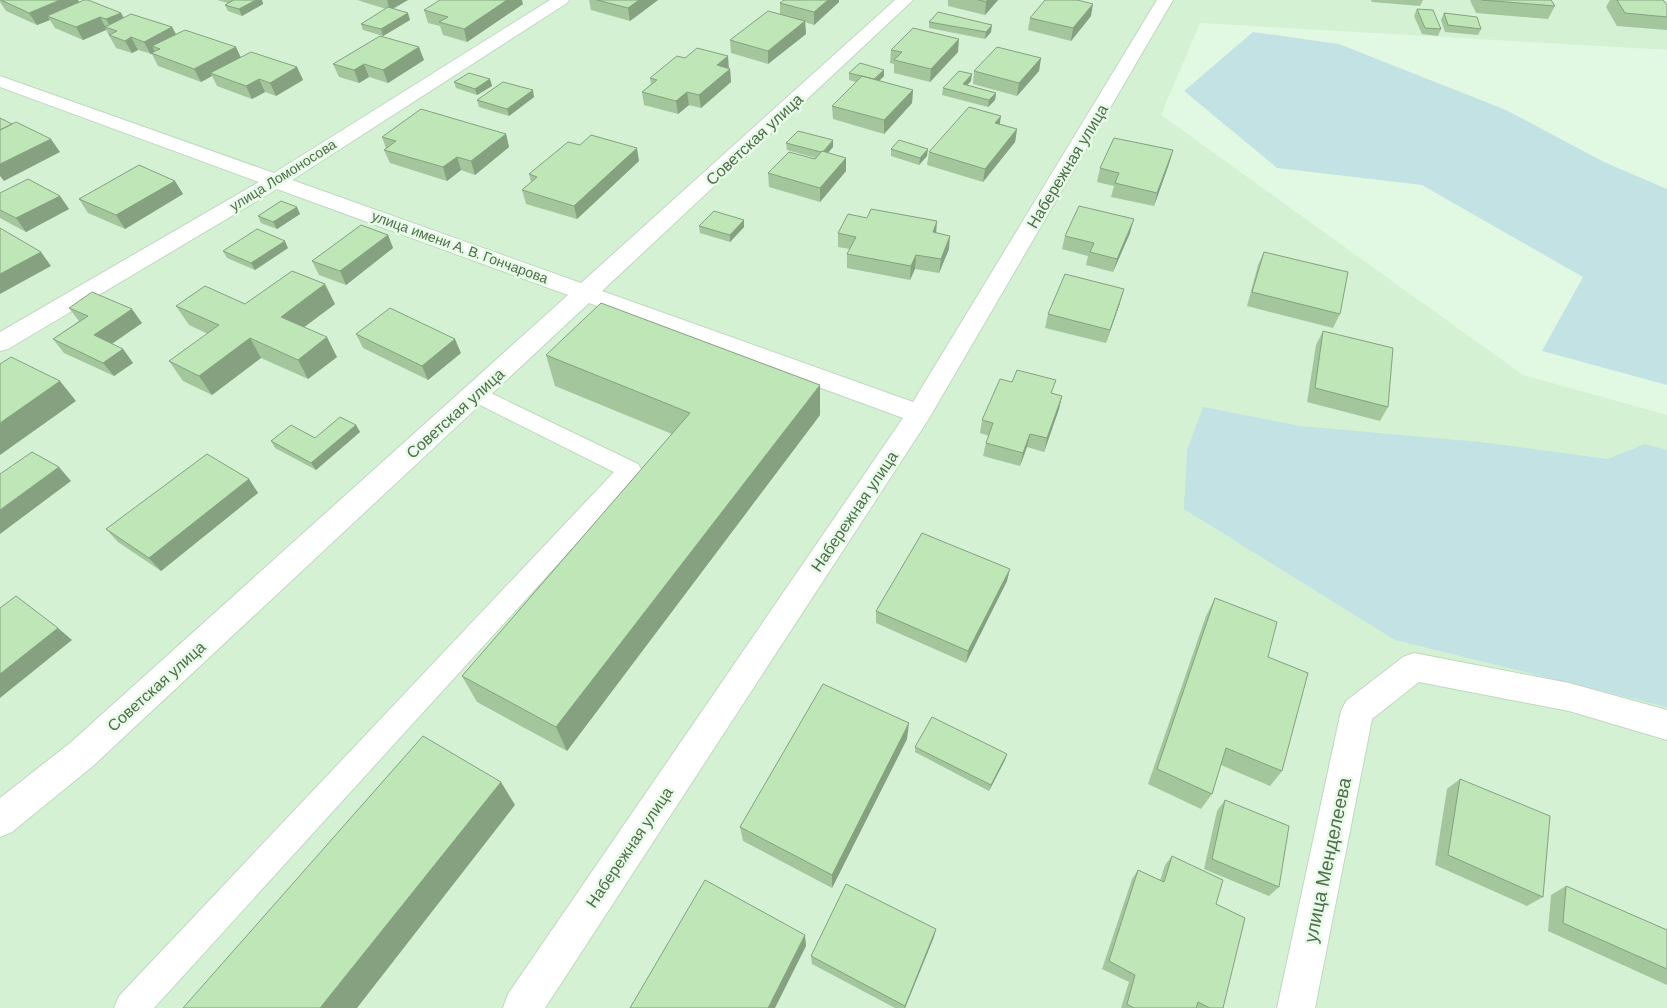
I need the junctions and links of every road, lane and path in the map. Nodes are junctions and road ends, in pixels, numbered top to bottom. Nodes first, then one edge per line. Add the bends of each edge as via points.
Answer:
1 (562, 0) edge
2 (905, 0) edge
3 (1165, 0) edge
4 (0, 81) edge
5 (276, 181) junction
6 (588, 292) junction
7 (0, 343) edge
8 (476, 394) junction
9 (919, 414) junction
10 (1667, 725) edge
11 (0, 820) edge
12 (131, 1008) edge
13 (522, 1008) edge
14 (1296, 1008) edge

1 - 5 street, улица Ломоносова
2 - 6 street, Советская улица
3 - 9 street, Набережная улица
4 - 5 street, улица имени А. В. Гончарова
5 - 6 street, улица имени А. В. Гончарова
5 - 7 street, улица Ломоносова
6 - 8 street, Советская улица
6 - 9 street, улица имени А. В. Гончарова
8 - 11 street, Советская улица via 82,754
8 - 12 lane via 630,470
9 - 13 street, Набережная улица
10 - 14 street, улица Менделеева via 1568,697 1414,668 1357,711

